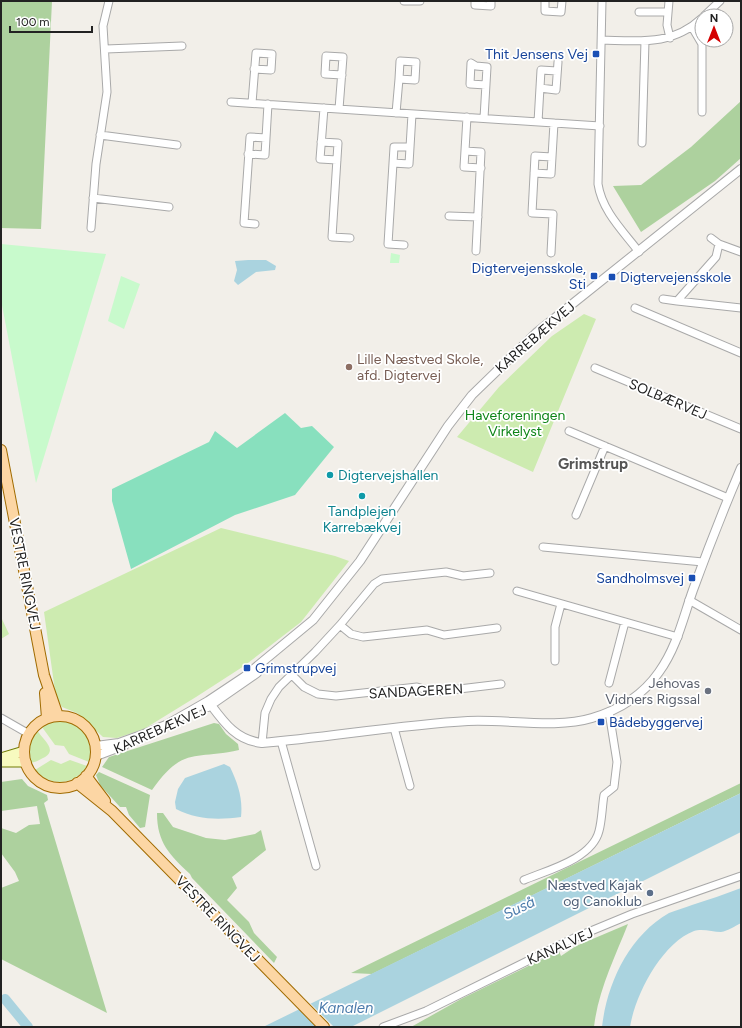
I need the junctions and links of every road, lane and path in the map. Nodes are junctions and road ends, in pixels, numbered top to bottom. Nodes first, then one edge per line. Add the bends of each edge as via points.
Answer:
1 (110, 1) edge
2 (404, 1) edge
3 (420, 1) edge
4 (475, 1) edge
5 (492, 1) edge
6 (545, 1) edge
7 (562, 1) edge
8 (602, 1) edge
9 (668, 1) edge
10 (720, 1) edge
11 (713, 8) edge
12 (639, 12) dead end
13 (667, 12) junction
14 (692, 27) joint
15 (670, 38) junction
16 (602, 40) junction
17 (645, 41) junction
18 (182, 46) dead end
19 (106, 49) junction
20 (558, 62) dead end
21 (254, 69) dead end
22 (557, 71) junction
23 (342, 75) dead end
24 (399, 79) dead end
25 (486, 85) dead end
26 (540, 88) junction
27 (231, 102) dead end
28 (252, 103) junction
29 (268, 104) junction
30 (324, 108) junction
31 (339, 109) junction
32 (702, 112) dead end
33 (396, 113) junction
34 (412, 114) junction
35 (467, 117) junction
36 (484, 118) junction
37 (538, 122) junction
38 (554, 123) junction
39 (600, 126) junction
40 (100, 135) junction
41 (266, 138) junction
42 (321, 142) junction
43 (642, 143) dead end
44 (177, 145) dead end
45 (410, 148) junction
46 (465, 151) junction
47 (248, 154) junction
48 (552, 157) junction
49 (337, 160) junction
50 (393, 163) junction
51 (480, 168) junction
52 (741, 169) edge
53 (534, 173) junction
54 (93, 198) junction
55 (169, 207) dead end
56 (449, 216) dead end
57 (478, 217) junction
58 (255, 224) dead end
59 (91, 228) dead end
60 (350, 238) dead end
61 (711, 238) dead end
62 (719, 244) junction
63 (404, 245) dead end
64 (476, 251) dead end
65 (639, 252) junction
66 (741, 252) edge
67 (551, 253) dead end
68 (663, 299) dead end
69 (677, 301) junction
70 (635, 308) dead end
71 (741, 308) edge
72 (741, 353) edge
73 (595, 368) dead end
74 (741, 429) edge
75 (569, 431) dead end
76 (605, 446) junction
77 (1, 450) edge
78 (740, 473) edge
79 (728, 498) junction
80 (576, 515) dead end
81 (543, 547) dead end
82 (703, 562) junction
83 (490, 573) dead end
84 (517, 591) dead end
85 (689, 600) junction
86 (561, 604) junction
87 (313, 620) junction
88 (625, 622) junction
89 (340, 625) junction
90 (497, 628) dead end
91 (741, 630) edge
92 (678, 637) junction
93 (555, 661) dead end
94 (291, 674) junction
95 (44, 675) junction
96 (609, 683) dead end
97 (500, 684) dead end
98 (210, 703) junction
99 (609, 712) junction
100 (58, 716) junction
101 (1, 718) edge
102 (47, 718) junction
103 (394, 728) junction
104 (29, 734) junction
105 (281, 741) junction
106 (262, 743) junction
107 (24, 751) junction
108 (96, 751) junction
109 (1, 758) edge
110 (1, 762) edge
111 (26, 762) junction
112 (86, 776) junction
113 (77, 784) junction
114 (410, 786) dead end
115 (112, 811) junction
116 (316, 866) dead end
117 (741, 876) edge
118 (524, 880) dead end
119 (324, 1027) edge
120 (383, 1027) edge

1 - 19 street via 103,26
2 - 3 street
4 - 5 street via 475,5 491,6
6 - 7 street via 545,11 561,15
8 - 16 street
9 - 13 street
10 - 11 street
12 - 13 street
13 - 15 street
14 - 15 street
14 - 32 street via 702,44
15 - 17 street
16 - 17 street
16 - 39 street
17 - 43 street
18 - 19 street
19 - 40 street via 107,92
20 - 22 street
21 - 28 street
22 - 26 street via 542,70
22 - 26 street via 556,90
23 - 31 street
24 - 33 street
25 - 36 street
26 - 37 street
27 - 28 street
28 - 29 street
29 - 30 street
29 - 41 street
30 - 31 street
30 - 42 street
31 - 33 street
33 - 34 street
34 - 35 street
34 - 45 street
35 - 36 street
35 - 46 street
36 - 37 street
37 - 38 street
38 - 39 street
38 - 48 street
39 - 65 street via 600,195 611,216
40 - 44 street
40 - 54 street
41 - 47 street via 250,137
41 - 47 street via 265,155
42 - 49 street via 320,158
42 - 49 street via 338,143
45 - 50 street via 409,164
45 - 50 street via 394,147
46 - 51 street via 464,167
46 - 51 street via 482,152
47 - 58 street via 244,223
48 - 53 street via 551,174
48 - 53 street via 535,156
49 - 60 street via 332,237
50 - 63 street via 388,244
51 - 57 street
52 - 65 street, KARREBÆKVEJ
53 - 67 street via 532,212 553,214
54 - 55 street
54 - 59 street
56 - 57 street
57 - 64 street
61 - 62 street
62 - 66 street
62 - 69 street via 716,258
65 - 87 street, KARREBÆKVEJ via 536,333 472,395 448,426 360,561
68 - 69 street
69 - 71 street
70 - 72 street
73 - 74 street, SOLBÆRVEJ
75 - 76 street
76 - 79 street
76 - 80 street
77 - 95 main road, VESTRE RINGVEJ
78 - 79 street
79 - 82 street
81 - 82 street
82 - 85 street
83 - 89 street via 463,576 446,572 382,579 374,584
84 - 86 street
85 - 91 street
85 - 92 street
86 - 88 street
86 - 93 street via 555,627
87 - 98 street, KARREBÆKVEJ
87 - 98 street, KARREBÆKVEJ via 282,653 245,683
88 - 92 street
88 - 96 street
89 - 90 street via 351,634 363,637 427,630 444,635
89 - 94 street
92 - 99 street via 659,672 647,686 626,703
94 - 97 street, SANDAGEREN via 304,688 318,694 336,696 417,688 434,692
94 - 106 street via 271,699 266,713
95 - 100 main road, VESTRE RINGVEJ
95 - 102 main road, VESTRE RINGVEJ
98 - 106 street via 225,724 240,737 250,742
98 - 108 street, KARREBÆKVEJ via 167,728
99 - 103 street via 574,722 468,721
99 - 118 street via 616,762 614,787 604,795 599,832 593,845 581,855
100 - 102 main road
100 - 108 main road via 79,721 90,732
101 - 104 street
102 - 104 main road via 36,724
103 - 105 street
103 - 114 street
104 - 107 main road
105 - 106 street
105 - 116 street
107 - 109 main road
107 - 111 main road
108 - 112 main road via 94,764
110 - 111 main road
111 - 113 main road via 33,776 46,785 62,788
112 - 113 main road
112 - 115 main road, VESTRE RINGVEJ
113 - 115 main road, VESTRE RINGVEJ
115 - 119 main road, VESTRE RINGVEJ
117 - 120 street, KANALVEJ via 634,913 574,938 426,1011

